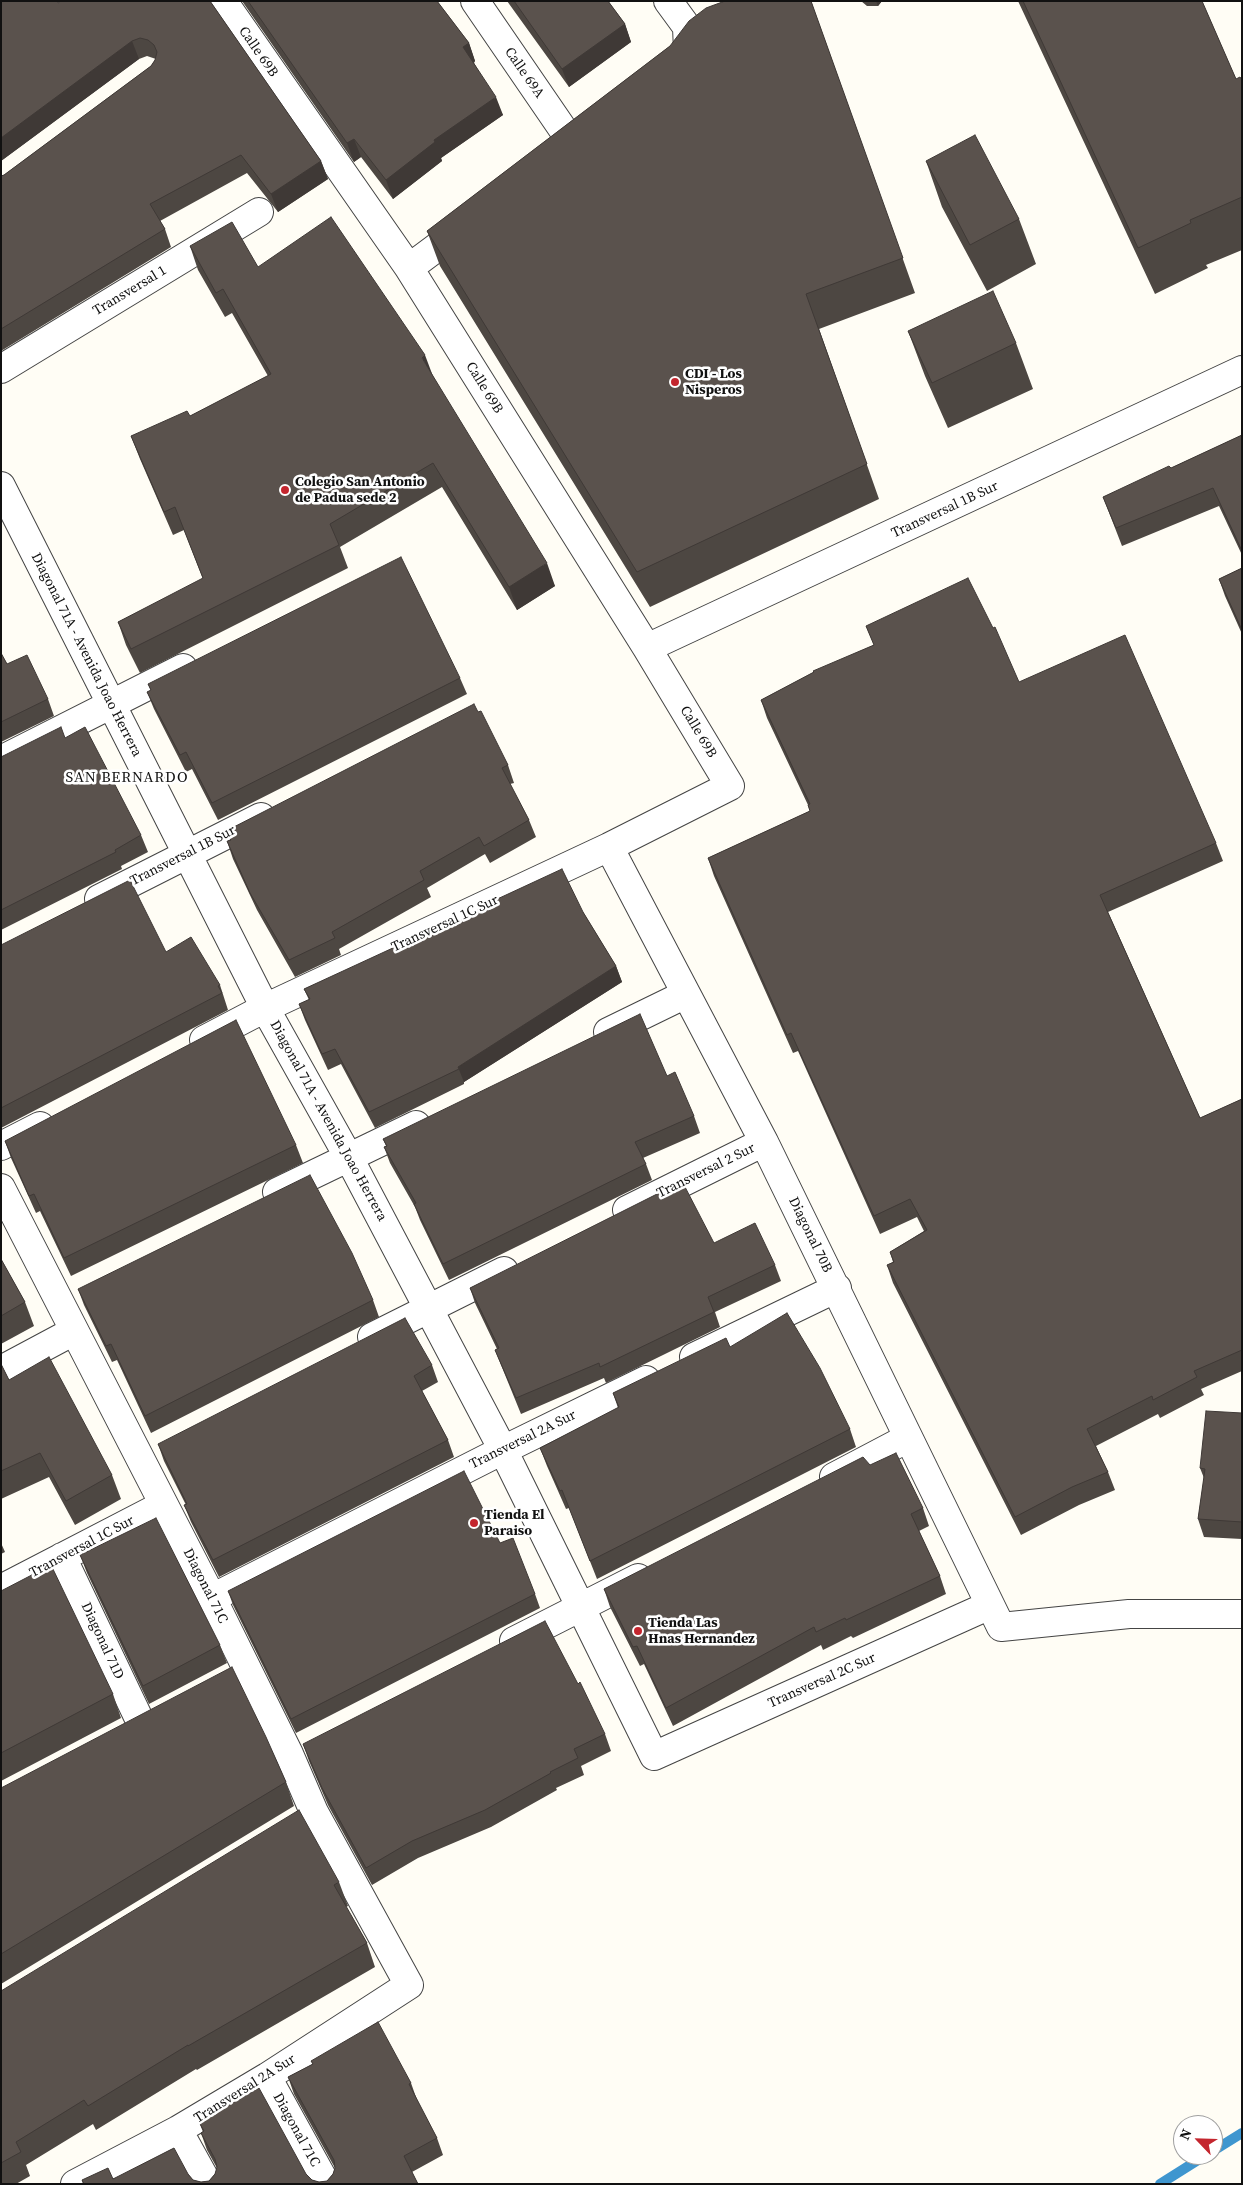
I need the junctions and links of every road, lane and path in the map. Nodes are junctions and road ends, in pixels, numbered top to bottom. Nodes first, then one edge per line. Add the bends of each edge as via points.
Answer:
1 (223, 1) edge
2 (475, 1) edge
3 (668, 1) edge
4 (665, 74) edge
5 (596, 127) edge
6 (573, 144) junction
7 (550, 162) edge
8 (487, 209) edge
9 (259, 212) dead end
10 (409, 268) junction
11 (1, 369) edge
12 (1242, 370) edge
13 (1, 486) edge
14 (647, 648) junction
15 (201, 659) edge
16 (112, 703) junction
17 (1, 760) edge
18 (730, 786) joint
19 (284, 805) edge
20 (610, 847) junction
21 (187, 855) junction
22 (81, 908) edge
23 (686, 994) junction
24 (265, 1008) junction
25 (589, 1041) edge
26 (186, 1049) edge
27 (63, 1114) edge
28 (438, 1114) edge
29 (764, 1142) junction
30 (1, 1146) edge
31 (349, 1158) junction
32 (1, 1188) edge
33 (252, 1205) edge
34 (605, 1221) edge
35 (526, 1260) edge
36 (84, 1286) edge
37 (837, 1288) junction
38 (58, 1299) junction
39 (429, 1309) junction
40 (74, 1331) junction
41 (350, 1349) edge
42 (1, 1370) edge
43 (908, 1438) junction
44 (503, 1450) junction
45 (811, 1488) edge
46 (163, 1505) junction
47 (62, 1557) junction
48 (661, 1566) edge
49 (1, 1589) edge
50 (212, 1598) junction
51 (581, 1607) junction
52 (1242, 1614) edge
53 (996, 1616) junction
54 (492, 1652) edge
55 (168, 1711) edge
56 (316, 1741) edge
57 (289, 1754) junction
58 (654, 1756) joint
59 (314, 1812) junction
60 (289, 1827) edge
61 (410, 1985) joint
62 (267, 2077) junction
63 (178, 2130) junction
64 (75, 2184) edge
65 (208, 2184) edge
66 (326, 2184) edge

1 - 10 street, Calle 69B
2 - 6 street, Calle 69A
3 - 4 street via 687,27 688,50
5 - 6 street
6 - 7 street
8 - 10 street
9 - 11 street, Transversal 1
10 - 14 street, Calle 69B
12 - 14 street, Transversal 1B Sur
13 - 16 street, Diagonal 71A - Avenida Joao Herrera
14 - 18 street, Calle 69B
15 - 16 street
16 - 17 street
16 - 21 street, Diagonal 71A - Avenida Joao Herrera
18 - 20 street, Transversal 1C Sur
19 - 21 street, Transversal 1B Sur
20 - 23 street, Diagonal 70B
20 - 24 street, Transversal 1C Sur
21 - 22 street, Transversal 1B Sur
21 - 24 street, Diagonal 71A - Avenida Joao Herrera
23 - 25 street
23 - 29 street, Diagonal 70B
24 - 26 street, Transversal 1C Sur
24 - 31 street, Diagonal 71A - Avenida Joao Herrera
27 - 30 street
28 - 31 street
29 - 34 street, Transversal 2 Sur
29 - 37 street, Diagonal 70B
31 - 33 street
31 - 39 street, Diagonal 71A - Avenida Joao Herrera
32 - 38 street, Diagonal 71C
35 - 39 street
36 - 38 street
37 - 43 street, Diagonal 70B
37 - 44 street, Transversal 2A Sur
38 - 40 street, Diagonal 71C
39 - 41 street
39 - 44 street, Diagonal 71A - Avenida Joao Herrera
40 - 42 street
40 - 46 street, Diagonal 71C via 148,1451
43 - 45 street
43 - 53 street, Diagonal 70B
44 - 50 street, Transversal 2A Sur
44 - 51 street, Diagonal 71A - Avenida Joao Herrera
46 - 47 street, Transversal 1C Sur
46 - 50 street, Diagonal 71C
47 - 49 street, Transversal 1C Sur
47 - 55 street, Diagonal 71D via 133,1730
48 - 51 street
50 - 57 street, Diagonal 71C via 238,1674
51 - 54 street
51 - 58 street, Diagonal 71A - Avenida Joao Herrera
52 - 53 street, Transversal 2C Sur
53 - 58 street, Transversal 2C Sur
56 - 57 street
57 - 59 street, Diagonal 71C
59 - 60 street
59 - 61 street, Diagonal 71C
61 - 62 street, Transversal 2A Sur
62 - 63 street, Transversal 2A Sur
62 - 66 street, Diagonal 71C
63 - 64 street, Transversal 2A Sur
63 - 65 street

